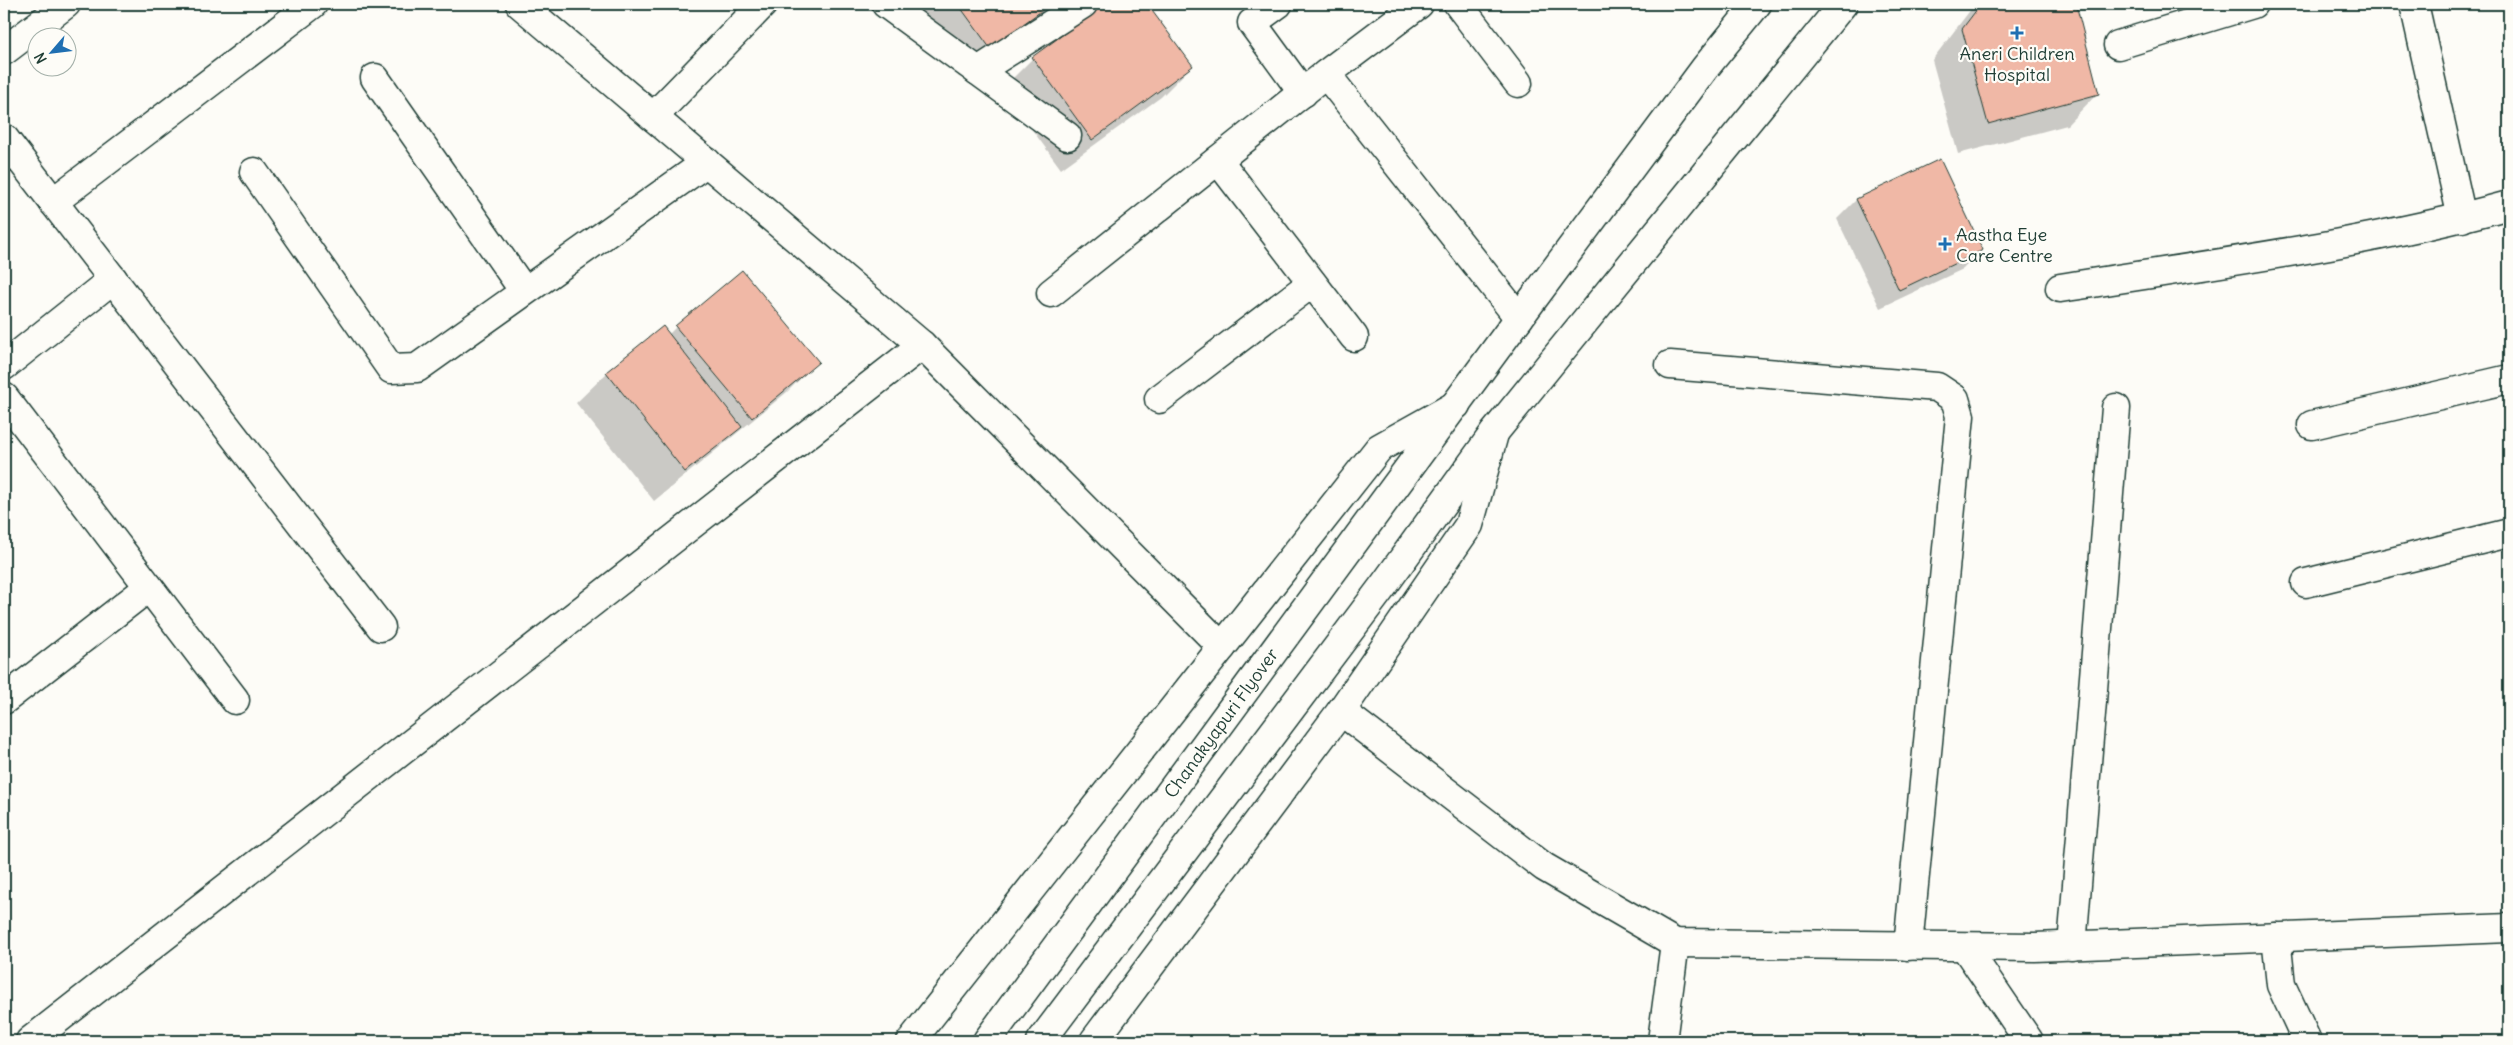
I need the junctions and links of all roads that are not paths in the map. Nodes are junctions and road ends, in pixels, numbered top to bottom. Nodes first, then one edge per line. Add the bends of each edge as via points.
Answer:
1 (66, 4) edge
2 (313, 4) edge
3 (520, 4) edge
4 (763, 4) edge
5 (886, 4) edge
6 (1083, 4) edge
7 (1278, 4) edge
8 (1419, 4) edge
9 (1458, 4) edge
10 (1756, 4) edge
11 (1843, 4) edge
12 (2253, 4) edge
13 (2414, 4) edge
14 (2118, 45) dead end
15 (4, 51) edge
16 (978, 71) junction
17 (1326, 74) junction
18 (375, 78) dead end
19 (1518, 83) dead end
20 (1302, 93) junction
21 (654, 117) junction
22 (1067, 136) dead end
23 (4, 138) edge
24 (1218, 160) junction
25 (707, 162) junction
26 (254, 172) dead end
27 (53, 202) junction
28 (2509, 205) edge
29 (2462, 218) junction
30 (113, 279) junction
31 (1312, 283) junction
32 (2060, 288) dead end
33 (524, 291) junction
34 (1051, 293) dead end
35 (1519, 318) junction
36 (1354, 337) dead end
37 (922, 345) junction
38 (1670, 365) dead end
39 (4, 366) edge
40 (2509, 379) edge
41 (4, 397) edge
42 (1159, 399) dead end
43 (1456, 405) junction
44 (2116, 408) dead end
45 (2312, 425) dead end
46 (1494, 433) junction
47 (2509, 534) edge
48 (2306, 583) dead end
49 (149, 586) junction
50 (381, 627) dead end
51 (1222, 647) junction
52 (4, 700) edge
53 (235, 700) dead end
54 (1341, 711) junction
55 (2509, 928) edge
56 (2276, 937) junction
57 (1675, 944) junction
58 (1908, 946) junction
59 (2072, 946) junction
60 (1965, 947) junction
61 (30, 1041) edge
62 (911, 1041) edge
63 (987, 1041) edge
64 (1041, 1041) edge
65 (1094, 1041) edge
66 (1662, 1041) edge
67 (2029, 1041) edge
68 (2306, 1041) edge

1 - 15 street
2 - 27 street
3 - 21 street
4 - 21 street
5 - 16 street
6 - 16 street
7 - 20 street via 1252,23
8 - 17 street
9 - 19 street
10 - 35 street, Chanakyapuri Flyover
11 - 46 street
12 - 14 street
13 - 29 street
16 - 22 street
17 - 20 street
17 - 35 street
18 - 33 street
20 - 24 street
21 - 25 street
23 - 27 street
24 - 31 street
24 - 34 street
25 - 33 street
25 - 37 street
26 - 33 street via 391,369 417,368
27 - 30 street
28 - 29 street
29 - 32 street via 2272,254
30 - 39 street
30 - 50 street
31 - 36 street
31 - 42 street
35 - 43 street, Chanakyapuri Flyover
37 - 51 street
37 - 61 street
38 - 58 street via 1937,387 1955,399 1960,416
40 - 45 street
41 - 49 street
43 - 51 street via 1379,448
43 - 63 street, Chanakyapuri Flyover
44 - 59 street
46 - 54 street via 1469,525
46 - 64 street via 1384,585
47 - 48 street
49 - 52 street
49 - 53 street
51 - 62 street
54 - 57 street via 1544,867
54 - 65 street
55 - 56 street
56 - 59 street
56 - 68 street via 2281,984
57 - 58 street
57 - 66 street
58 - 60 street
59 - 60 street
60 - 67 street

